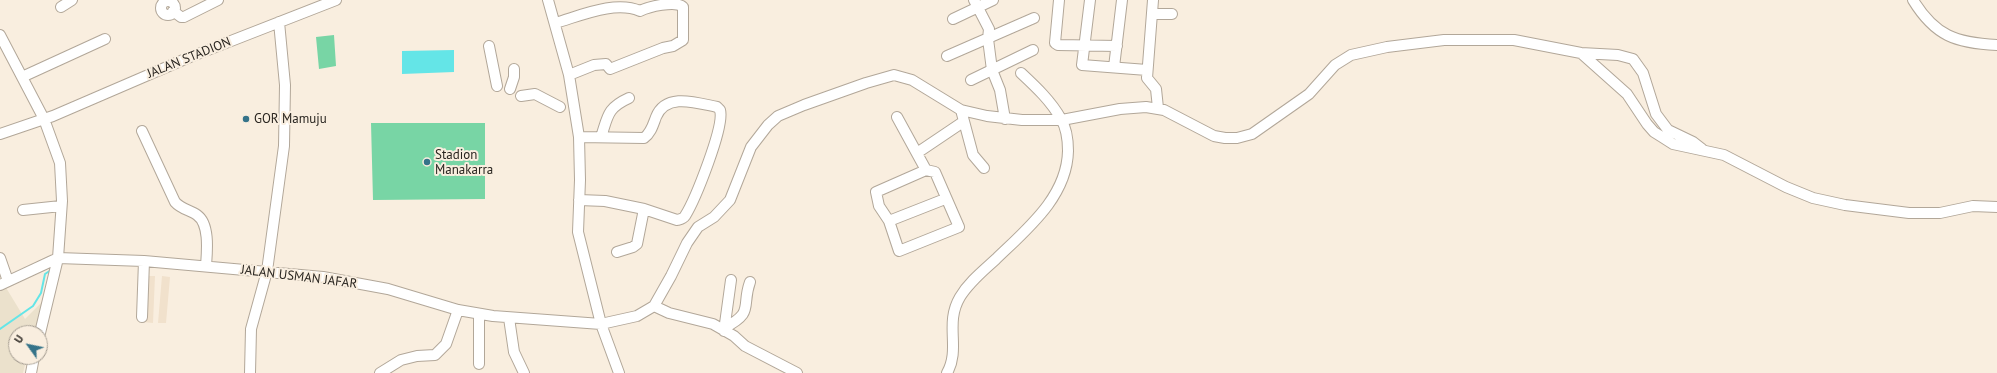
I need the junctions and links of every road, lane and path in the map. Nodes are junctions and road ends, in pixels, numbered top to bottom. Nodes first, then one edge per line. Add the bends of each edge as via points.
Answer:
1 (72, 0) edge
2 (336, 0) edge
3 (548, 0) edge
4 (993, 0) edge
5 (1059, 0) edge
6 (1090, 0) edge
7 (1122, 0) edge
8 (1153, 0) edge
9 (1913, 0) edge
10 (214, 1) edge
11 (975, 4) edge
12 (61, 7) dead end
13 (173, 11) dead end
14 (1152, 14) junction
15 (1172, 14) dead end
16 (1034, 18) dead end
17 (953, 19) dead end
18 (279, 22) junction
19 (555, 23) junction
20 (0, 35) edge
21 (105, 39) dead end
22 (988, 39) junction
23 (1997, 45) edge
24 (489, 46) dead end
25 (1085, 46) junction
26 (1117, 46) junction
27 (1033, 50) dead end
28 (1581, 52) junction
29 (947, 56) dead end
30 (1114, 67) junction
31 (514, 69) dead end
32 (992, 70) junction
33 (1147, 70) junction
34 (1021, 73) dead end
35 (569, 75) junction
36 (22, 77) junction
37 (971, 80) dead end
38 (497, 86) dead end
39 (510, 89) dead end
40 (521, 96) dead end
41 (628, 98) dead end
42 (560, 107) dead end
43 (1158, 108) junction
44 (961, 110) junction
45 (897, 117) dead end
46 (44, 119) junction
47 (1005, 119) junction
48 (1062, 120) junction
49 (963, 122) junction
50 (142, 130) dead end
51 (0, 134) edge
52 (579, 136) junction
53 (601, 137) junction
54 (1702, 150) junction
55 (917, 153) junction
56 (984, 168) dead end
57 (926, 170) junction
58 (945, 199) junction
59 (579, 200) junction
60 (62, 206) junction
61 (1997, 207) edge
62 (644, 209) junction
63 (23, 210) dead end
64 (889, 221) junction
65 (617, 252) dead end
66 (0, 258) edge
67 (58, 258) junction
68 (144, 261) junction
69 (206, 266) junction
70 (268, 271) junction
71 (731, 280) dead end
72 (4, 283) edge
73 (654, 306) junction
74 (727, 306) junction
75 (458, 310) junction
76 (479, 314) junction
77 (142, 318) dead end
78 (509, 318) junction
79 (601, 324) junction
80 (42, 325) edge
81 (724, 330) junction
82 (479, 364) dead end
83 (250, 373) edge
84 (380, 373) edge
85 (524, 373) edge
86 (619, 373) edge
87 (797, 373) edge
88 (947, 373) edge

1 - 12 street
2 - 18 street, JALAN STADION
3 - 19 street
4 - 11 street
5 - 25 street via 1055,43
6 - 25 street
7 - 26 street
8 - 14 street
9 - 23 street via 1923,15 1945,35 1967,43
10 - 13 street via 184,17
11 - 17 street
11 - 22 street via 989,30
14 - 15 street
14 - 33 street
16 - 22 street
18 - 46 street, JALAN STADION
18 - 70 street via 285,85 284,146
19 - 35 street
19 - 35 street via 604,9 626,7 640,11 650,6 675,4 683,7 683,40 673,46 610,69 606,64
20 - 36 street
21 - 36 street
22 - 29 street
22 - 32 street
24 - 38 street
25 - 26 street
25 - 30 street via 1082,65
26 - 30 street
27 - 32 street
28 - 43 street via 1514,40 1477,39 1444,40 1363,52 1343,59 1309,94 1252,134 1237,138 1214,136
28 - 54 street via 1627,94 1654,132 1673,144
28 - 54 street via 1633,59 1643,73 1656,114 1668,130 1693,142
30 - 33 street
31 - 39 street
32 - 37 street
32 - 47 street via 1000,90
33 - 43 street via 1147,78 1156,88
34 - 48 street via 1046,98
35 - 52 street
36 - 46 street
40 - 42 street via 535,94
41 - 53 street via 612,108
43 - 48 street via 1136,107
44 - 47 street
44 - 49 street
44 - 73 street via 917,83 894,75 778,116 754,141 730,200 714,217 694,232
45 - 55 street
46 - 51 street, JALAN STADION
46 - 60 street via 60,163
47 - 48 street
48 - 88 street via 1068,137 1064,178 1036,220 971,282 960,298 951,325 954,349
49 - 55 street
49 - 56 street via 973,155
50 - 69 street via 175,202 183,209 196,214 202,223 206,240
52 - 53 street
52 - 59 street
53 - 62 street via 644,138 651,131 661,108 667,103 677,101 712,106 720,110 718,128 705,173 685,216 677,220
54 - 61 street via 1730,158 1786,187 1836,204 1909,213 1940,213 1973,206
55 - 57 street
57 - 58 street via 935,172
57 - 64 street via 876,192 880,206
58 - 64 street
58 - 64 street via 959,228 899,251
59 - 62 street via 606,200
59 - 79 street via 578,232
60 - 63 street
60 - 67 street
62 - 65 street via 636,244
66 - 72 street
67 - 68 street, JALAN USMAN JAFAR
67 - 72 street, JALAN USMAN JAFAR
67 - 80 street
68 - 69 street, JALAN USMAN JAFAR
68 - 77 street
69 - 70 street, JALAN USMAN JAFAR
70 - 75 street, JALAN USMAN JAFAR via 388,289
70 - 83 street via 251,329
71 - 74 street
73 - 79 street, JALAN USMAN JAFAR via 637,316
73 - 81 street via 669,313 713,324
74 - 81 street
74 - 81 street via 749,285 743,315
75 - 76 street, JALAN USMAN JAFAR
75 - 84 street via 446,344 435,355 400,360
76 - 78 street, JALAN USMAN JAFAR
76 - 82 street
78 - 79 street, JALAN USMAN JAFAR
78 - 85 street via 514,352
79 - 86 street
81 - 87 street via 757,353

